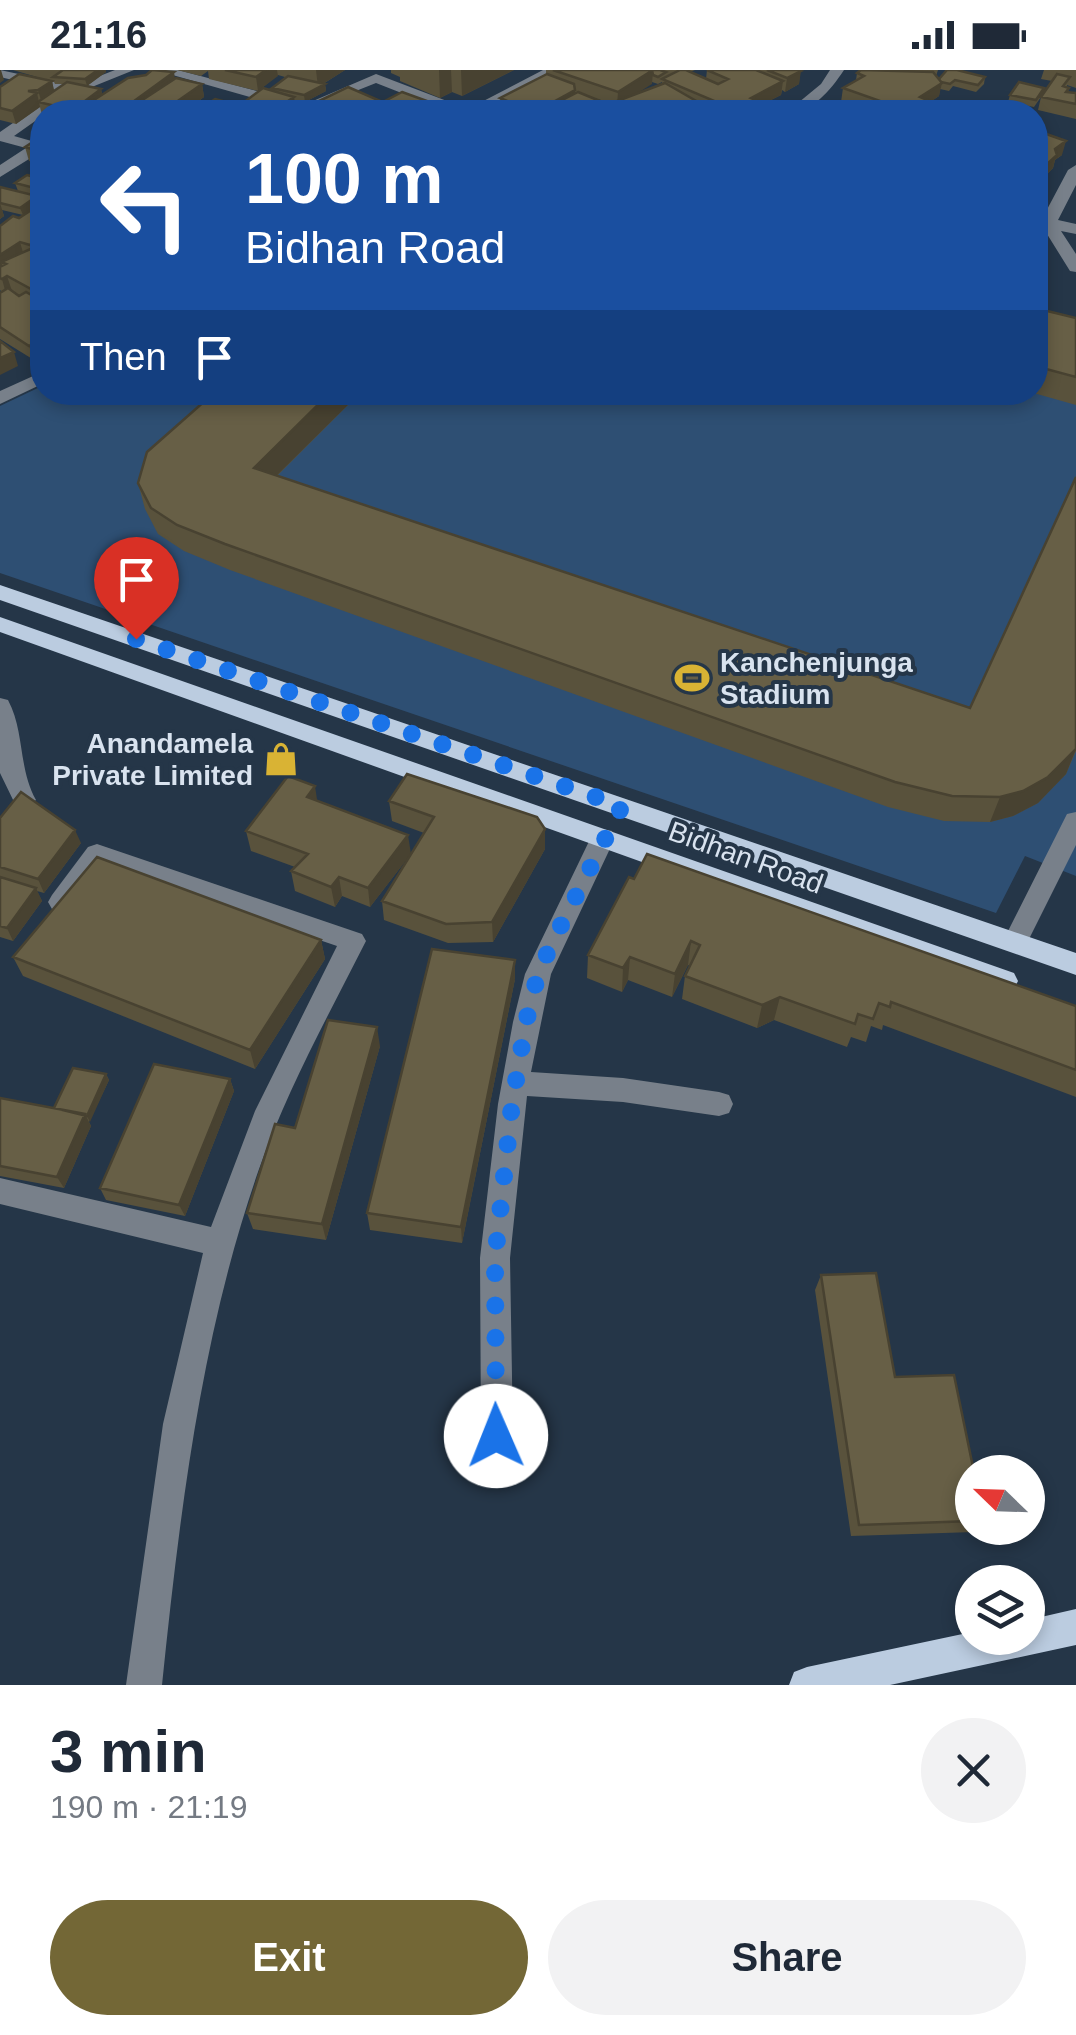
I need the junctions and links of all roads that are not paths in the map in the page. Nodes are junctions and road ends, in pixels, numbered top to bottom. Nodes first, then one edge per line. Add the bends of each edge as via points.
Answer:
1 (127, 70) edge
2 (162, 70) edge
3 (216, 70) edge
4 (394, 70) edge
5 (554, 70) edge
6 (837, 70) edge
7 (0, 73) edge
8 (376, 78) junction
9 (202, 80) junction
10 (68, 92) junction
11 (57, 100) edge
12 (274, 100) edge
13 (327, 100) edge
14 (432, 100) edge
15 (496, 100) edge
16 (809, 100) edge
17 (30, 118) edge
18 (30, 145) edge
19 (30, 152) edge
20 (1076, 170) edge
21 (0, 172) edge
22 (1048, 212) edge
23 (1048, 223) edge
24 (1076, 229) edge
25 (1048, 231) edge
26 (1076, 267) edge
27 (30, 383) edge
28 (0, 398) edge
29 (0, 592) edge
30 (0, 624) edge
31 (204, 662) junction
32 (181, 688) junction
33 (0, 706) edge
34 (24, 800) edge
35 (622, 806) junction
36 (1076, 821) edge
37 (603, 838) junction
38 (38, 932) edge
39 (1015, 942) junction
40 (1076, 964) edge
41 (1022, 986) edge
42 (515, 1083) junction
43 (719, 1104) dead end
44 (0, 1191) edge
45 (220, 1243) junction
46 (496, 1436) dead end
47 (1076, 1627) edge
48 (144, 1685) edge
49 (807, 1685) edge

1 - 10 street
2 - 9 street
3 - 9 street
4 - 8 street
5 - 15 street
6 - 16 street
7 - 10 street
8 - 13 street
8 - 14 street
9 - 12 street
10 - 11 street
17 - 18 street via 2,138
19 - 21 street
20 - 22 street
23 - 24 street
25 - 26 street
27 - 28 street
29 - 31 main road, Bidhan Road
30 - 32 main road, Bidhan Road
31 - 32 main road
31 - 35 main road, Bidhan Road
32 - 37 main road, Bidhan Road
33 - 34 street via 8,730 8,781
35 - 37 main road
35 - 39 main road, Bidhan Road
36 - 39 street
37 - 41 main road, Bidhan Road
37 - 42 street via 538,974
38 - 45 street via 97,854 354,941 279,1086
39 - 40 main road, Bidhan Road
42 - 43 street
42 - 46 street via 495,1258
44 - 45 street
45 - 48 street via 161,1522
47 - 49 main road

